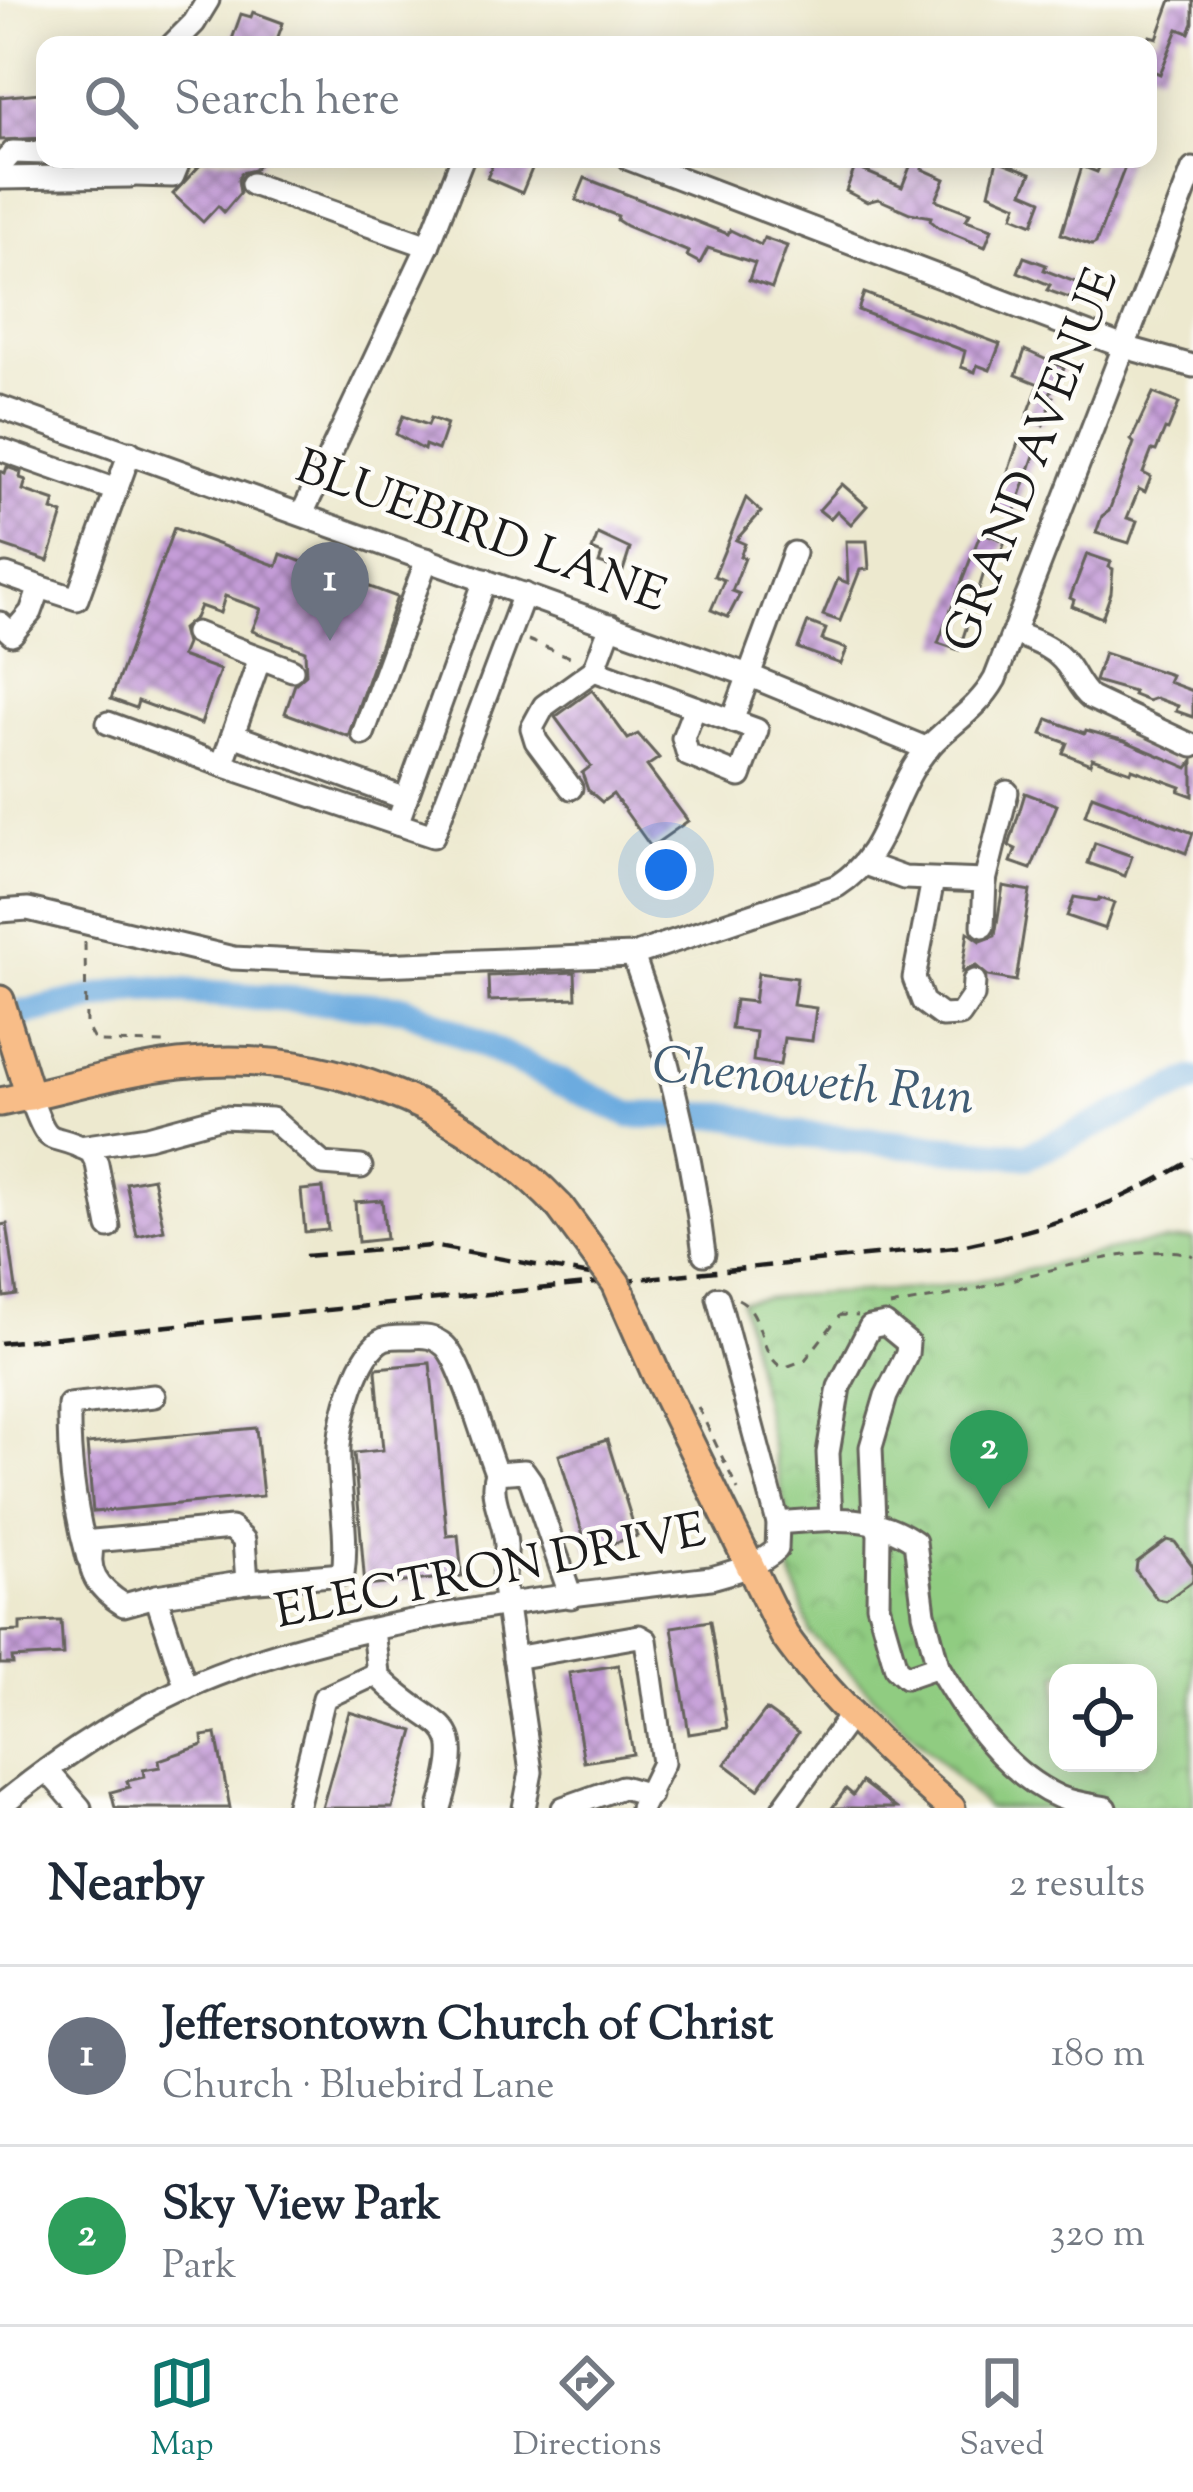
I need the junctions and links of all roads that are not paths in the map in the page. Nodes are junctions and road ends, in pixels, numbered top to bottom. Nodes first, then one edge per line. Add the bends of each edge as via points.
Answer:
1 (208, 0) edge
2 (181, 36) edge
3 (36, 167) edge
4 (145, 168) edge
5 (176, 168) edge
6 (458, 168) edge
7 (653, 168) edge
8 (1193, 169) edge
9 (1, 178) edge
10 (252, 184) dead end
11 (428, 246) junction
12 (1124, 347) junction
13 (1193, 366) edge
14 (0, 407) edge
15 (0, 448) edge
16 (130, 452) junction
17 (116, 490) junction
18 (302, 514) junction
19 (794, 553) dead end
20 (427, 559) junction
21 (6, 575) dead end
22 (485, 580) junction
23 (40, 587) junction
24 (524, 594) junction
25 (610, 625) junction
26 (196, 633) dead end
27 (1014, 633) junction
28 (4, 634) edge
29 (260, 658) junction
30 (594, 669) junction
31 (292, 670) dead end
32 (748, 675) junction
33 (445, 692) junction
34 (482, 706) junction
35 (694, 707) junction
36 (732, 721) junction
37 (108, 723) dead end
38 (363, 734) dead end
39 (232, 735) junction
40 (1193, 746) edge
41 (928, 749) junction
42 (222, 765) junction
43 (571, 788) dead end
44 (1007, 792) dead end
45 (406, 799) junction
46 (397, 824) junction
47 (865, 864) junction
48 (933, 880) junction
49 (985, 881) junction
50 (0, 911) edge
51 (982, 926) dead end
52 (633, 955) junction
53 (974, 980) dead end
54 (0, 1000) edge
55 (30, 1096) junction
56 (0, 1102) edge
57 (80, 1147) junction
58 (361, 1167) dead end
59 (109, 1227) dead end
60 (704, 1254) dead end
61 (718, 1298) road end
62 (154, 1396) dead end
63 (496, 1473) junction
64 (831, 1519) junction
65 (874, 1521) junction
66 (778, 1523) junction
67 (88, 1558) junction
68 (749, 1568) junction
69 (247, 1582) junction
70 (156, 1596) junction
71 (571, 1597) junction
72 (507, 1607) junction
73 (374, 1630) junction
74 (514, 1658) junction
75 (938, 1666) junction
76 (378, 1672) junction
77 (186, 1688) junction
78 (853, 1712) junction
79 (47, 1770) junction
80 (645, 1802) edge
81 (0, 1806) edge
82 (948, 1807) edge
83 (80, 1808) edge
84 (297, 1808) edge
85 (440, 1808) edge
86 (524, 1808) edge
87 (563, 1808) edge
88 (783, 1808) edge
89 (1106, 1808) edge

1 - 2 street
3 - 9 street
4 - 5 street via 173,176
6 - 11 street
7 - 12 street
8 - 12 street, GRAND AVENUE
10 - 11 street
11 - 18 street
12 - 13 street
12 - 27 street, GRAND AVENUE
14 - 16 street, BLUEBIRD LANE
15 - 17 street
16 - 17 street
16 - 18 street, BLUEBIRD LANE
17 - 23 street via 77,599
18 - 20 street, BLUEBIRD LANE
19 - 32 street
20 - 22 street, BLUEBIRD LANE
20 - 38 street
21 - 23 street
22 - 24 street, BLUEBIRD LANE
22 - 33 street
23 - 28 street via 31,612
24 - 25 street, BLUEBIRD LANE
24 - 34 street
25 - 30 street
25 - 32 street, BLUEBIRD LANE
26 - 29 street
27 - 40 street via 1063,659 1091,698
27 - 41 street, GRAND AVENUE via 985,696
29 - 31 street
29 - 39 street
30 - 35 street
30 - 43 street via 544,706 532,728
32 - 36 street
32 - 41 street, BLUEBIRD LANE
33 - 34 street
33 - 45 street
34 - 46 street via 433,836
35 - 36 street
35 - 36 street via 683,738 688,755 740,776 757,730
37 - 42 street
39 - 42 street
39 - 45 street
41 - 47 street, GRAND AVENUE
42 - 46 street
44 - 49 street
45 - 46 street
47 - 48 street
47 - 52 street, GRAND AVENUE via 801,901
48 - 49 street
48 - 53 street via 914,978 923,1002 942,1016 960,1016
49 - 51 street
50 - 52 street, GRAND AVENUE via 28,909 233,958 380,965
52 - 60 street via 678,1100
54 - 55 main road
55 - 56 main road
55 - 57 street via 52,1140
55 - 68 main road, bridge via 182,1064 260,1062 338,1075 447,1118 560,1207 612,1277
57 - 58 street via 221,1117 272,1119 323,1164
57 - 59 street via 97,1164
61 - 66 street
62 - 67 street via 69,1405 68,1450
63 - 69 street via 459,1365 444,1345 428,1336 387,1337 366,1352 339,1442 343,1574
63 - 71 street via 524,1471 531,1481
63 - 72 street
64 - 65 street
64 - 65 street via 828,1453 839,1387 870,1327 885,1324 908,1343 908,1354 872,1447
64 - 66 street
65 - 75 street via 915,1542
65 - 75 street via 878,1605 896,1668 906,1677
66 - 68 street via 777,1549
67 - 69 street via 94,1541 231,1528 244,1540
67 - 70 street via 95,1582 124,1605
68 - 71 street, ELECTRON DRIVE
68 - 78 main road via 800,1658
69 - 70 street
70 - 77 street
71 - 72 street, ELECTRON DRIVE
72 - 73 street, ELECTRON DRIVE
72 - 74 street
73 - 76 street
73 - 77 street, ELECTRON DRIVE
74 - 80 street via 646,1640 663,1763
74 - 86 street via 530,1772
75 - 89 street via 968,1719 1009,1762 1059,1797
76 - 84 street via 324,1698
76 - 85 street via 452,1737
77 - 79 street, ELECTRON DRIVE
78 - 82 main road
78 - 88 street
79 - 81 street, ELECTRON DRIVE
79 - 83 street
80 - 87 street via 622,1787

